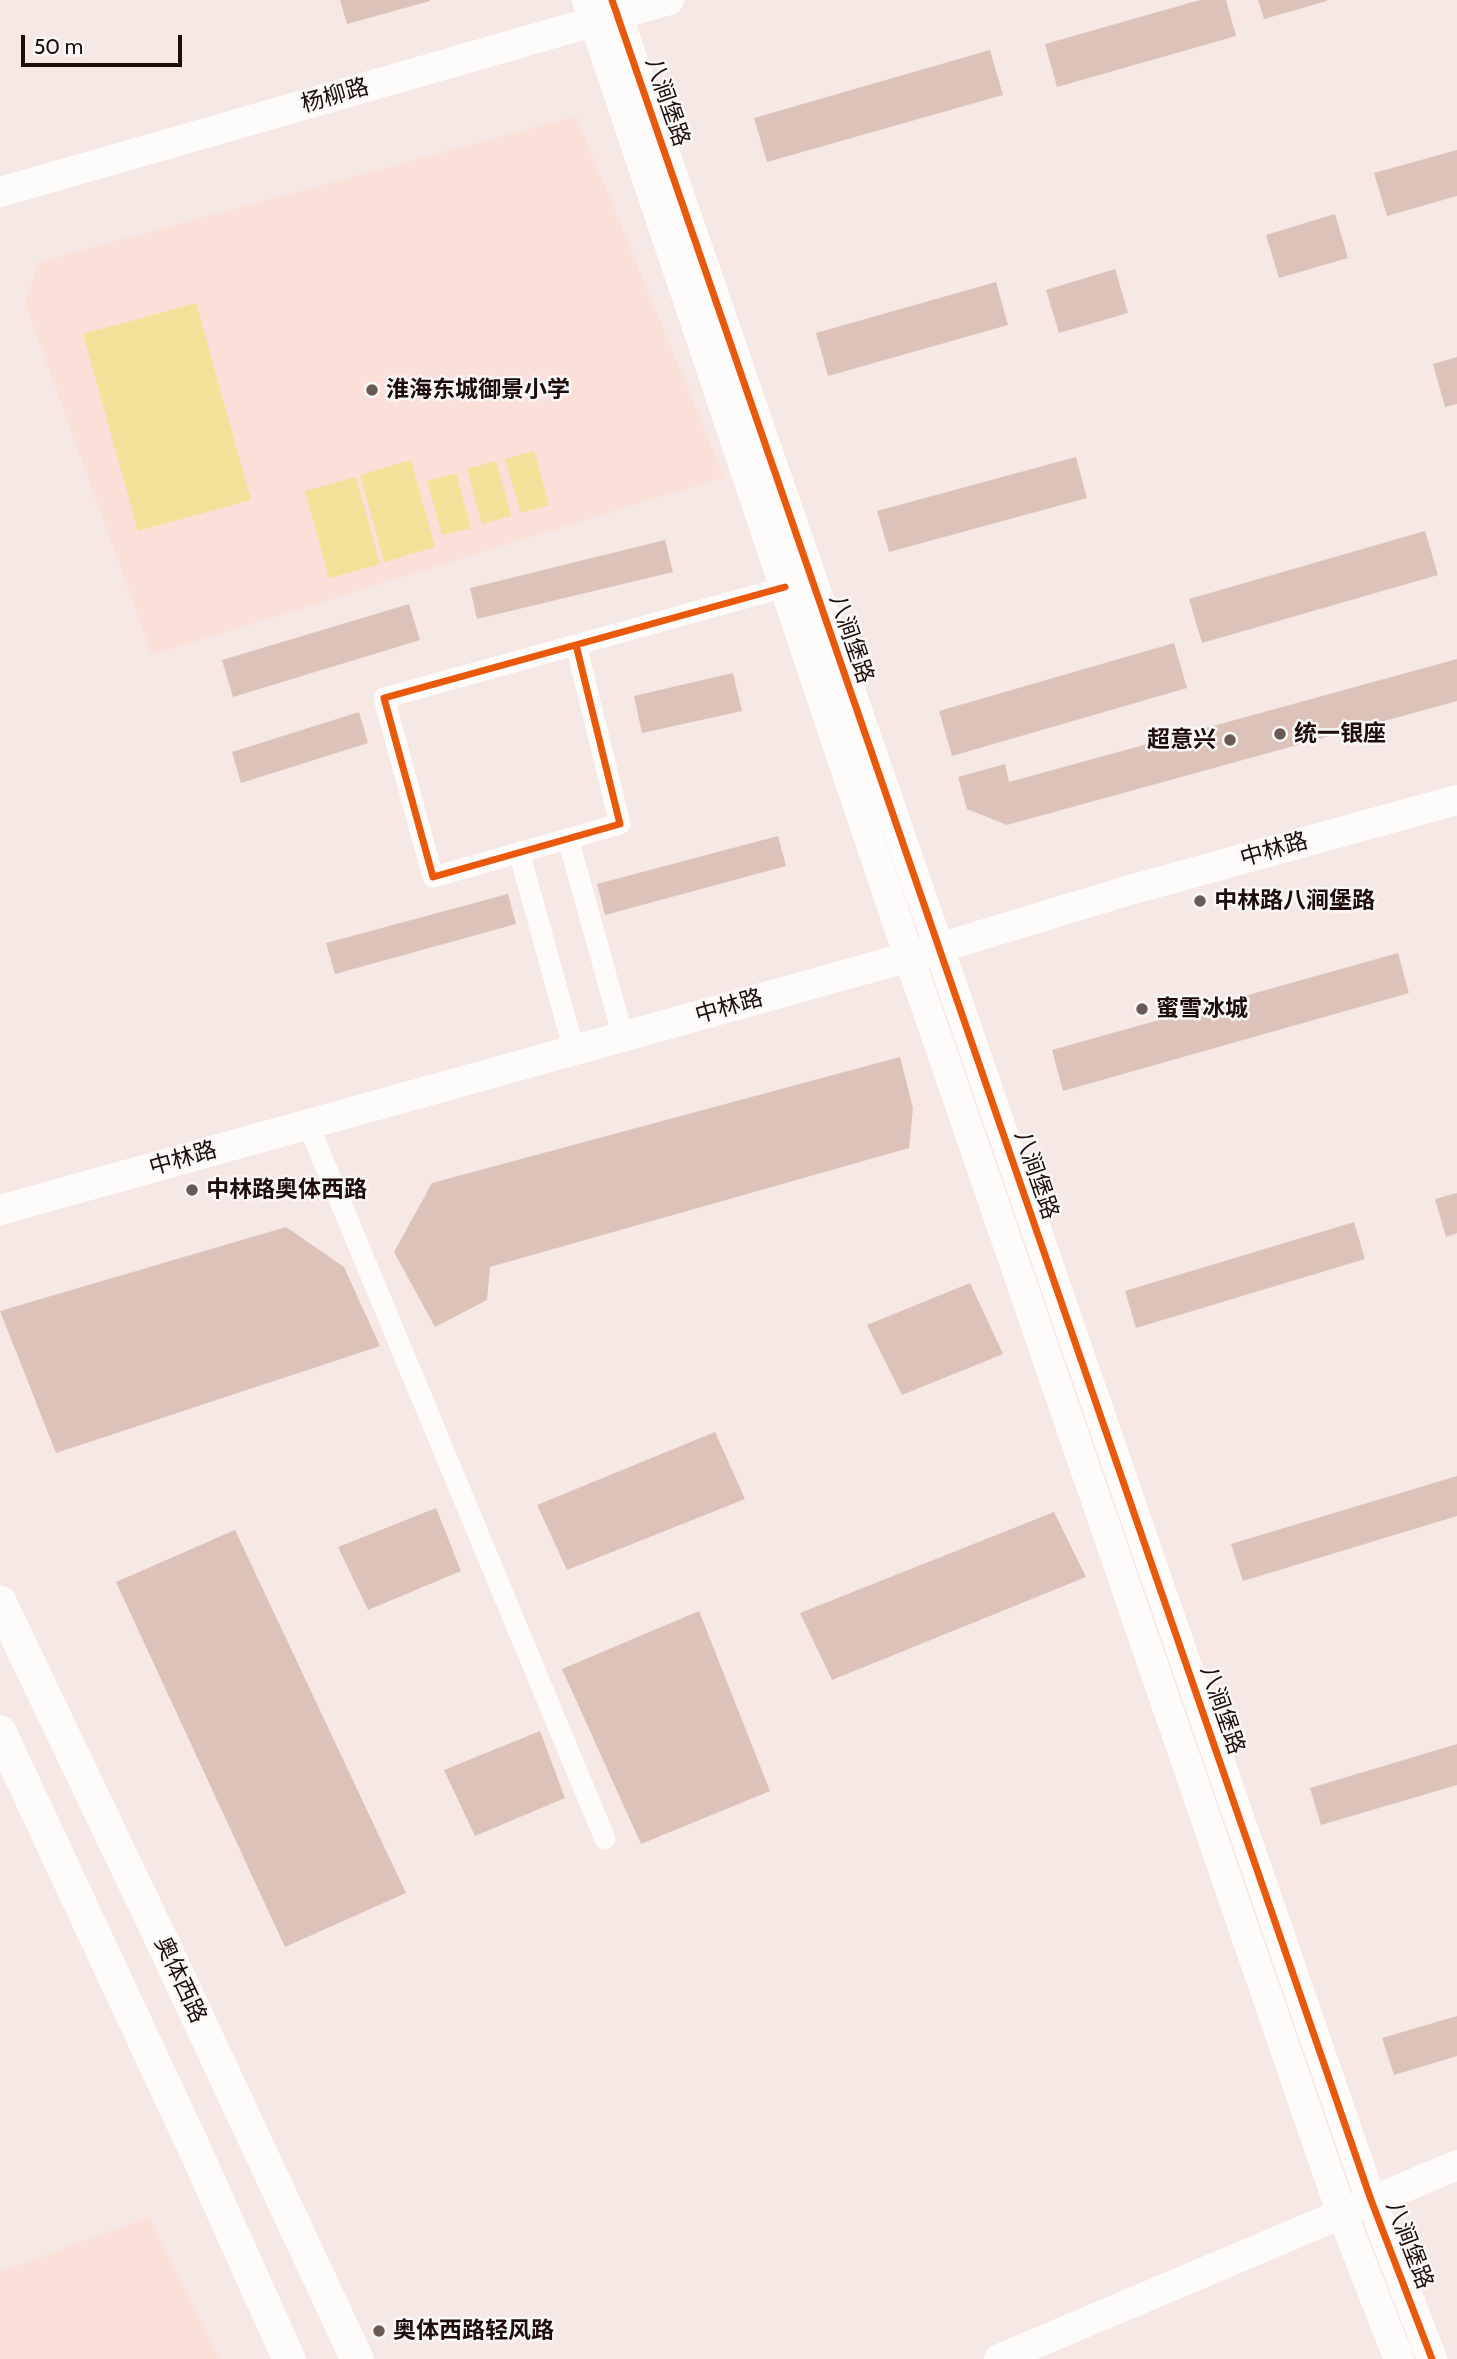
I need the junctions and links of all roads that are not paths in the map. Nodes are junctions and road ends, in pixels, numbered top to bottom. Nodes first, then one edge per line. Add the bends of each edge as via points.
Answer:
1 (669, 0) edge
2 (602, 9) edge
3 (0, 192) edge
4 (785, 587) junction
5 (576, 645) junction
6 (1457, 800) edge
7 (568, 839) junction
8 (519, 852) junction
9 (937, 948) junction
10 (909, 957) junction
11 (623, 1037) junction
12 (574, 1050) junction
13 (308, 1124) junction
14 (0, 1210) edge
15 (0, 1602) edge
16 (0, 1732) edge
17 (605, 1839) dead end
18 (1457, 2165) edge
19 (1371, 2200) junction
20 (1342, 2214) junction
21 (289, 2359) edge
22 (357, 2359) edge
23 (999, 2359) edge
24 (1399, 2359) edge
25 (1432, 2359) edge

1 - 2 street, 杨柳路
2 - 3 street, 杨柳路
2 - 4 street, 八涧堡路
2 - 9 street, 八涧堡路
4 - 5 street
4 - 10 street, 八涧堡路
5 - 7 street via 620,824
5 - 8 street via 384,698 433,877
6 - 9 street, 中林路
7 - 8 street
7 - 11 street
8 - 12 street
9 - 10 street, 中林路
9 - 19 street, 八涧堡路
10 - 11 street, 中林路
10 - 20 street, 八涧堡路
11 - 12 street, 中林路
12 - 13 street, 中林路
13 - 14 street, 中林路
13 - 17 street
15 - 22 main road, 奥体西路
16 - 21 main road
18 - 19 street
19 - 20 street
19 - 25 street, 八涧堡路
20 - 23 street
20 - 24 street, 八涧堡路

